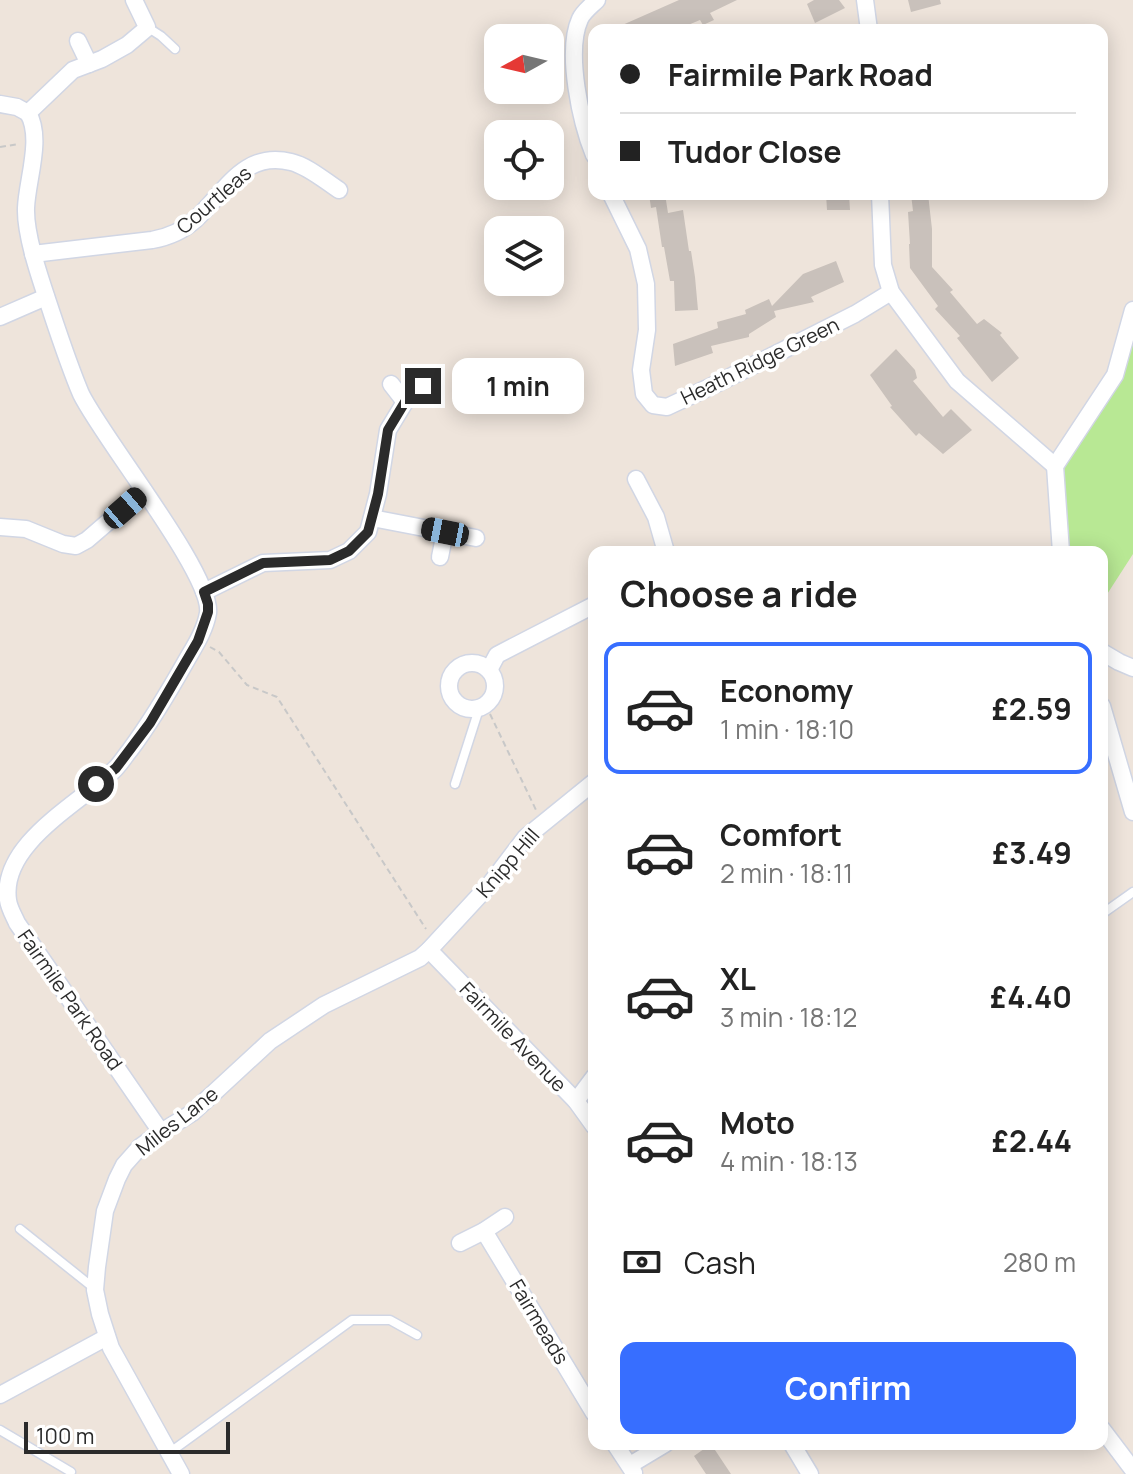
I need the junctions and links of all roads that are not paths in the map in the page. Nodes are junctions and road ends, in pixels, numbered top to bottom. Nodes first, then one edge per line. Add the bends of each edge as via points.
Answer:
1 (134, 0) edge
2 (597, 0) edge
3 (865, 0) edge
4 (868, 24) edge
5 (147, 27) junction
6 (78, 41) dead end
7 (175, 49) dead end
8 (89, 64) junction
9 (0, 104) edge
10 (28, 113) junction
11 (588, 140) edge
12 (339, 190) dead end
13 (614, 200) edge
14 (880, 200) edge
15 (33, 254) junction
16 (891, 292) junction
17 (46, 297) junction
18 (1133, 310) edge
19 (0, 317) edge
20 (391, 384) dead end
21 (423, 386) dead end
22 (405, 402) junction
23 (1055, 466) junction
24 (636, 479) dead end
25 (144, 491) junction
26 (372, 518) junction
27 (0, 527) edge
28 (445, 532) junction
29 (476, 538) dead end
30 (664, 546) edge
31 (1061, 546) edge
32 (440, 557) dead end
33 (204, 592) junction
34 (588, 608) edge
35 (1108, 655) edge
36 (1133, 668) edge
37 (489, 670) junction
38 (482, 707) junction
39 (1108, 732) edge
40 (455, 784) dead end
41 (588, 787) edge
42 (1133, 812) edge
43 (1133, 892) edge
44 (1108, 910) edge
45 (9, 926) edge
46 (432, 947) junction
47 (588, 1085) edge
48 (576, 1101) junction
49 (588, 1118) edge
50 (161, 1132) junction
51 (505, 1217) dead end
52 (20, 1229) dead end
53 (484, 1231) junction
54 (460, 1243) dead end
55 (95, 1290) junction
56 (417, 1335) dead end
57 (107, 1337) junction
58 (0, 1395) edge
59 (588, 1403) edge
60 (0, 1430) edge
61 (1108, 1437) edge
62 (619, 1450) edge
63 (657, 1450) edge
64 (796, 1450) edge
65 (168, 1453) junction
66 (632, 1470) edge
67 (1133, 1470) edge
68 (71, 1472) edge
69 (181, 1474) edge
70 (810, 1474) edge

1 - 5 street
2 - 11 street via 580,18 574,45 577,93
3 - 4 street
5 - 7 lane
5 - 8 street via 127,45
6 - 8 street
8 - 10 street via 73,70
9 - 10 street
10 - 15 street via 35,128 25,211
12 - 15 street, Courtleas via 294,162 269,159 250,166 171,236
13 - 16 street, Heath Ridge Green via 638,249 646,284 641,370 644,394 653,405 667,407 718,383
14 - 16 street via 883,265
15 - 17 street
16 - 23 street via 957,381
17 - 19 street
17 - 25 street via 82,395
18 - 23 street via 1115,375
20 - 22 street
21 - 22 street
22 - 26 street via 388,430
23 - 31 street
24 - 30 street
25 - 27 street via 76,546 26,529
25 - 33 street
26 - 28 street
26 - 33 street via 368,532 340,556 263,563
28 - 29 street
28 - 32 street
33 - 45 street, Fairmile Park Road via 208,612 198,641 150,723 116,768 43,829 17,859 10,878
34 - 37 street via 497,655
35 - 36 street
37 - 38 street via 495,689 492,700
37 - 38 street via 466,664 450,679 454,702 464,709
38 - 40 lane
39 - 42 street
41 - 46 street, Knipp Hill via 525,838
43 - 44 lane
45 - 50 street, Fairmile Park Road
46 - 48 street, Fairmile Avenue
46 - 50 street, Miles Lane via 420,958 324,1005 270,1041 192,1113
47 - 48 street
48 - 49 street, Fairmile Avenue
50 - 55 street, Miles Lane via 140,1147 117,1179 105,1211
51 - 53 street
52 - 55 lane
53 - 54 street
53 - 59 street, Fairmeads
55 - 57 street, Miles Lane
56 - 65 lane via 390,1320 352,1320
57 - 58 street
57 - 65 street, Miles Lane
60 - 68 lane
61 - 67 street
62 - 66 street
63 - 66 street
64 - 70 street
65 - 69 street, Miles Lane

